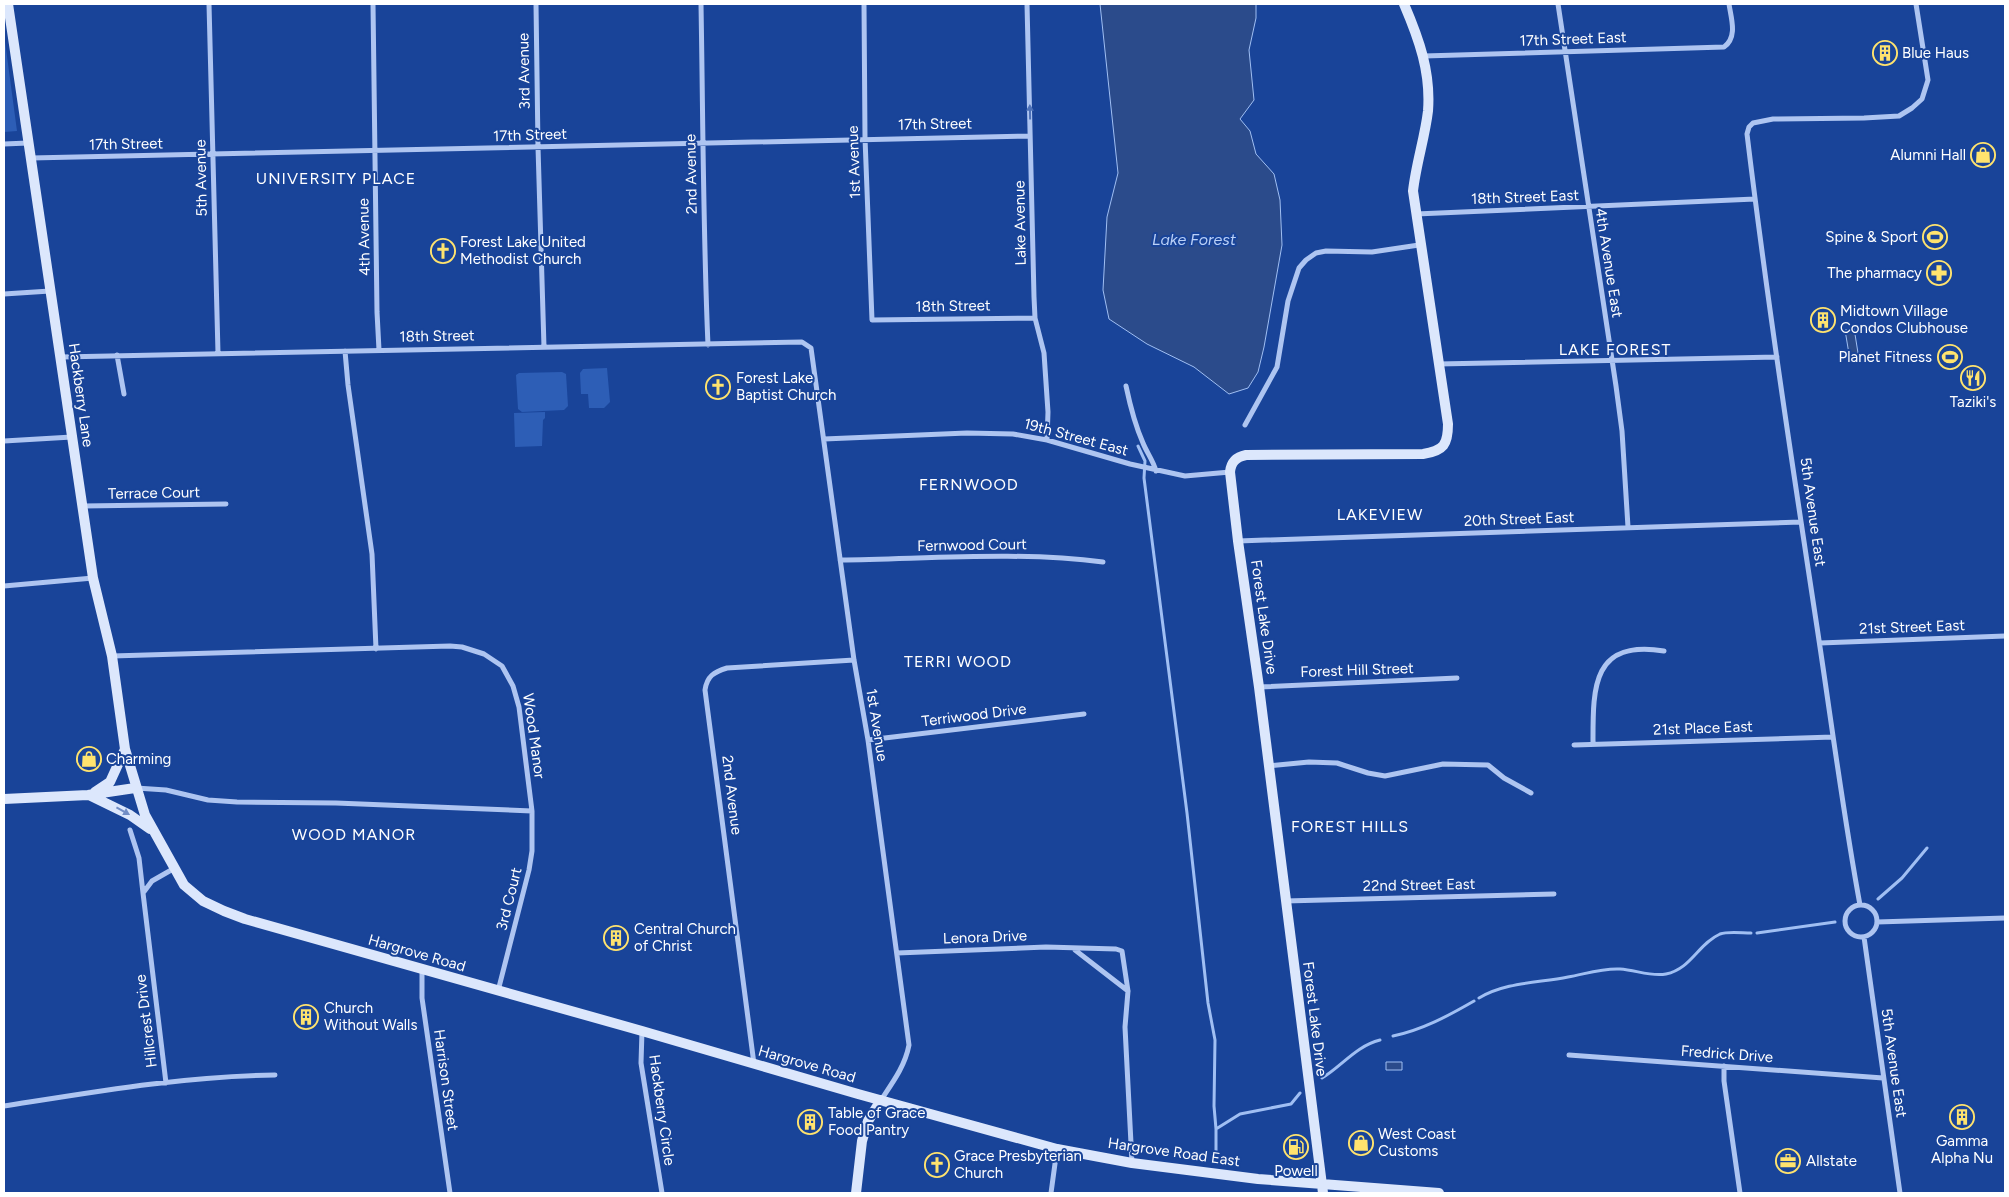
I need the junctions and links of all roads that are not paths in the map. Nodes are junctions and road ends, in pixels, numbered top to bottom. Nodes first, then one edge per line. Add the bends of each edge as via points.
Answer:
1 (8, 4) edge
2 (210, 4) edge
3 (373, 4) edge
4 (536, 4) edge
5 (701, 4) edge
6 (864, 4) edge
7 (1027, 4) edge
8 (1404, 4) edge
9 (1558, 4) edge
10 (1729, 4) edge
11 (1916, 4) edge
12 (1565, 52) junction
13 (1424, 56) junction
14 (1030, 136) junction
15 (865, 138) junction
16 (28, 143) junction
17 (704, 143) junction
18 (4, 144) edge
19 (538, 147) junction
20 (374, 149) junction
21 (213, 153) junction
22 (31, 158) junction
23 (1755, 199) junction
24 (1588, 207) junction
25 (1415, 214) junction
26 (1420, 244) junction
27 (50, 291) junction
28 (4, 294) edge
29 (1035, 318) junction
30 (872, 320) joint
31 (708, 344) junction
32 (544, 347) junction
33 (811, 348) joint
34 (379, 350) junction
35 (345, 351) junction
36 (218, 353) junction
37 (116, 355) junction
38 (61, 357) junction
39 (1777, 357) junction
40 (1612, 361) junction
41 (1438, 364) junction
42 (1126, 386) dead end
43 (124, 394) dead end
44 (1245, 425) dead end
45 (72, 437) junction
46 (824, 438) junction
47 (1047, 440) junction
48 (4, 441) edge
49 (1156, 471) junction
50 (1230, 472) junction
51 (226, 504) dead end
52 (83, 506) junction
53 (1801, 522) junction
54 (1628, 527) junction
55 (1238, 541) junction
56 (840, 560) junction
57 (1103, 562) dead end
58 (93, 578) junction
59 (4, 586) edge
60 (2005, 636) edge
61 (1820, 643) junction
62 (376, 649) junction
63 (1664, 651) dead end
64 (112, 656) junction
65 (854, 660) junction
66 (1457, 678) dead end
67 (1259, 687) junction
68 (1084, 714) dead end
69 (1833, 737) junction
70 (868, 740) junction
71 (1593, 744) junction
72 (1574, 745) dead end
73 (125, 749) junction
74 (1268, 766) junction
75 (135, 788) junction
76 (1532, 792) dead end
77 (88, 794) junction
78 (4, 799) edge
79 (532, 811) junction
80 (130, 830) dead end
81 (155, 833) junction
82 (173, 869) junction
83 (143, 893) junction
84 (1554, 894) dead end
85 (1285, 901) junction
86 (1860, 905) junction
87 (2005, 918) edge
88 (1877, 922) junction
89 (1864, 937) junction
90 (1074, 949) junction
91 (897, 953) junction
92 (422, 970) junction
93 (498, 991) junction
94 (1128, 991) junction
95 (642, 1031) junction
96 (1569, 1055) dead end
97 (754, 1064) junction
98 (1724, 1066) junction
99 (275, 1075) dead end
100 (1883, 1078) junction
101 (166, 1083) junction
102 (881, 1100) junction
103 (4, 1106) edge
104 (1057, 1149) junction
105 (1132, 1163) junction
106 (1322, 1188) edge
107 (450, 1193) edge
108 (662, 1193) edge
109 (856, 1193) edge
110 (1051, 1193) edge
111 (1437, 1193) edge
112 (1740, 1193) edge
113 (1900, 1193) edge

1 - 16 main road, Hackberry Lane
2 - 21 street, 5th Avenue
3 - 20 street, 4th Avenue
4 - 19 street, 3rd Avenue
5 - 17 street, 2nd Avenue
6 - 15 street, 1st Avenue
14 -> 7 street, Lake Avenue
8 - 13 main road
9 - 12 street, 4th Avenue East
10 - 12 street, 17th Street East via 1732,37 1724,47
11 - 23 street, 5th Avenue East via 1928,80 1922,99 1899,116 1773,119 1753,123 1748,134
12 - 13 street, 17th Street East
12 - 24 street, 4th Avenue East
13 - 25 main road via 1428,112 1415,168
14 - 15 street, 17th Street
14 - 29 street, Lake Avenue
15 - 17 street, 17th Street
15 - 30 street, 1st Avenue
16 - 18 street
16 - 22 main road, Hackberry Lane
17 - 19 street, 17th Street
17 - 31 street, 2nd Avenue
19 - 20 street, 17th Street
19 - 32 street, 3rd Avenue
20 - 21 street, 17th Street
20 - 34 street, 4th Avenue
21 - 22 street, 17th Street
21 - 36 street, 5th Avenue
22 - 27 main road, Hackberry Lane
23 - 24 street, 18th Street East
23 - 39 street, 5th Avenue East
24 - 25 street, 18th Street East
24 - 40 street, 4th Avenue East
25 - 26 main road
26 - 41 main road
26 - 44 street via 1372,252 1326,251 1306,260 1288,301 1277,367
27 - 28 street
27 - 38 main road, Hackberry Lane
29 - 30 street, 18th Street
29 - 47 street, Lake Avenue via 1044,353
31 - 32 street, 18th Street
31 - 33 street, 18th Street via 802,342
32 - 34 street, 18th Street
33 - 46 street, 1st Avenue
34 - 35 street, 18th Street
35 - 36 street, 18th Street
35 - 62 street via 372,554
36 - 37 street, 18th Street
37 - 38 street, 18th Street
37 - 43 street
38 - 45 main road, Hackberry Lane
39 - 40 street
39 - 53 street, 5th Avenue East
40 - 41 street
40 - 54 street, 4th Avenue East via 1622,431
41 - 50 main road via 1448,437 1442,447 1433,452 1246,454 1235,459
42 - 49 street via 1135,422
45 - 48 street
45 - 52 main road, Hackberry Lane
46 - 47 street, 19th Street East via 1001,433
46 - 56 street, 1st Avenue
47 - 49 street, 19th Street East
49 - 50 street, 19th Street East via 1185,476
50 - 55 main road, Forest Lake Drive
51 - 52 street, Terrace Court
52 - 58 main road, Hackberry Lane
53 - 54 street, 20th Street East
53 - 61 street, 5th Avenue East
54 - 55 street, 20th Street East
55 - 67 main road, Forest Lake Drive
56 - 57 street, Fernwood Court via 1037,556
56 - 65 street, 1st Avenue
58 - 59 street
58 - 64 main road, Hackberry Lane
60 - 61 street, 21st Street East
61 - 69 street, 5th Avenue East
62 - 64 street, Wood Manor
62 - 79 street, Wood Manor via 462,647 484,654 502,666 514,686 519,707
63 - 71 street via 1631,650 1610,659 1597,678 1593,701
64 - 73 main road, Hackberry Lane
65 - 70 street, 1st Avenue
65 - 97 street, 2nd Avenue via 726,668 709,676 706,682
66 - 67 street, Forest Hill Street
67 - 74 main road, Forest Lake Drive
68 - 70 street, Terriwood Drive
69 - 71 street, 21st Place East
69 - 86 street, 5th Avenue East
70 - 91 street, 1st Avenue
71 - 72 street, 21st Place East
73 - 75 main road, Hackberry Lane
73 - 77 main road via 110,782
74 - 76 street via 1337,763 1368,774 1385,776 1443,764 1488,765 1504,778
74 - 85 main road, Forest Lake Drive
75 - 77 main road
75 - 79 street via 237,802
75 - 81 main road, Hargrove Road
77 - 78 main road
77 -> 81 main road via 130,815
79 - 93 street, 3rd Court via 529,870
80 - 83 street, Hillcrest Drive via 139,858
81 - 82 main road, Hargrove Road
82 - 83 street via 152,882
82 - 92 main road, Hargrove Road via 192,893 224,912
83 - 101 street, Hillcrest Drive
84 - 85 street, 22nd Street East
85 - 106 main road, Forest Lake Drive
86 - 88 street via 1874,912
86 - 89 street via 1848,913 1846,924 1852,934
87 - 88 street
88 - 89 street via 1873,932
89 - 100 street, 5th Avenue East
90 - 91 street, Lenora Drive via 1046,947
90 - 94 street
90 - 94 street, Lenora Drive via 1116,949 1122,952
91 - 102 street, 1st Avenue via 909,1045 901,1069
92 - 93 main road, Hargrove Road
92 - 107 street, Harrison Street via 422,998
93 - 95 main road, Hargrove Road
94 - 105 street, Lenora Drive via 1125,1022
95 - 97 main road, Hargrove Road
95 - 108 street, Hackberry Circle via 641,1063
96 - 98 street, Fredrick Drive
97 - 102 main road, Hargrove Road
98 - 100 street, Fredrick Drive
98 - 112 street
99 - 101 street
100 - 113 street, 5th Avenue East
101 - 103 street, Hillcrest Drive
102 - 104 main road, Hargrove Road East
102 - 109 main road via 868,1121 862,1141
104 - 105 main road, Hargrove Road East
104 - 110 street
105 - 106 main road, Hargrove Road East
106 - 111 main road, Hargrove Road East

